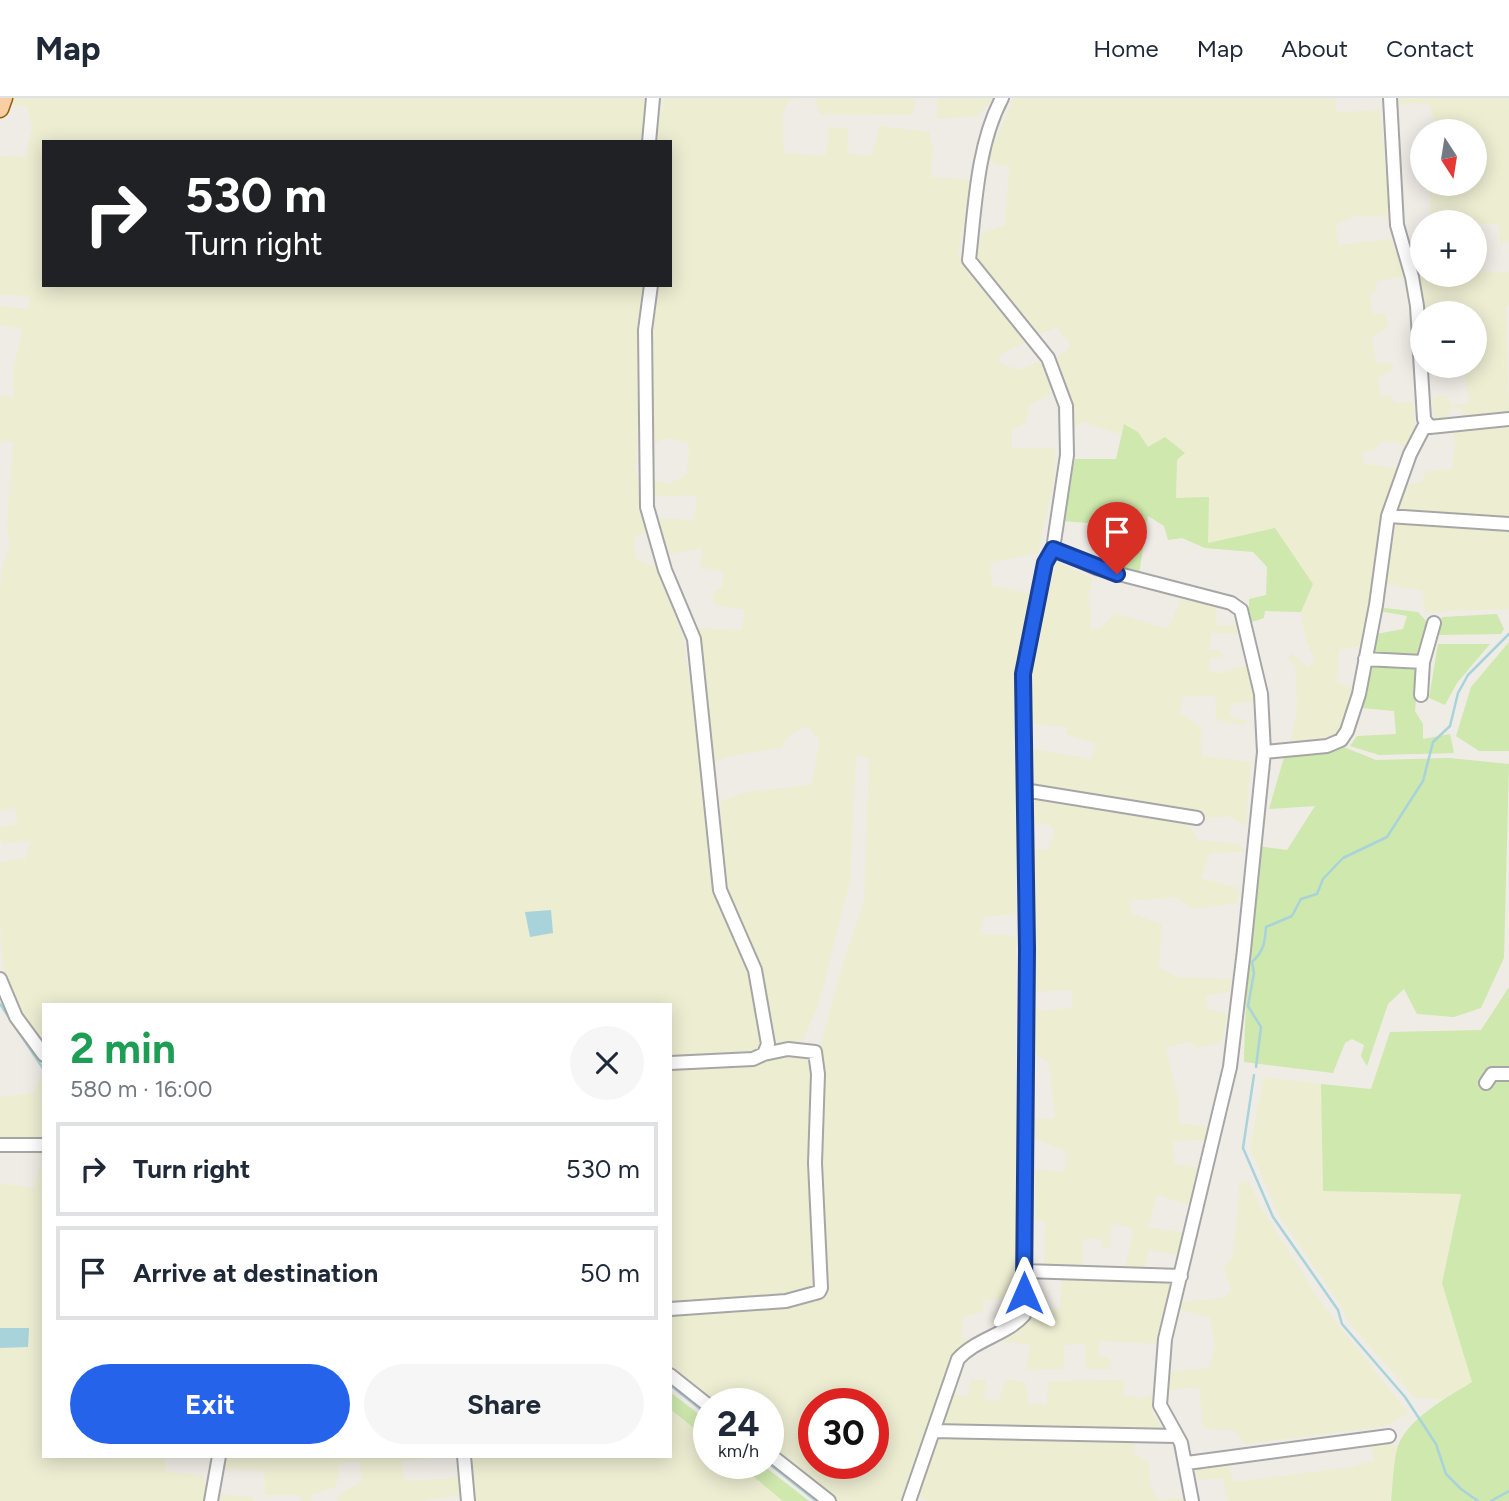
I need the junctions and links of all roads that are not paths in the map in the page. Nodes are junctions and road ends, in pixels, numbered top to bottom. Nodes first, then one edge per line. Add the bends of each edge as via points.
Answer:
1 (4, 98) edge
2 (653, 98) edge
3 (1002, 98) edge
4 (1390, 98) edge
5 (0, 109) edge
6 (649, 140) edge
7 (651, 287) edge
8 (1509, 419) edge
9 (1430, 427) junction
10 (1388, 516) junction
11 (1509, 524) edge
12 (1053, 549) junction
13 (1434, 623) dead end
14 (1365, 659) junction
15 (1423, 662) junction
16 (1421, 695) dead end
17 (1264, 752) junction
18 (1024, 790) junction
19 (1197, 818) dead end
20 (0, 979) edge
21 (42, 1052) edge
22 (764, 1054) junction
23 (672, 1063) edge
24 (1508, 1074) edge
25 (1486, 1083) dead end
26 (0, 1145) edge
27 (42, 1145) edge
28 (1024, 1271) junction
29 (1181, 1276) junction
30 (672, 1309) edge
31 (672, 1377) edge
32 (693, 1393) edge
33 (933, 1431) junction
34 (1177, 1436) junction
35 (1389, 1436) dead end
36 (219, 1458) edge
37 (464, 1458) edge
38 (1187, 1463) junction
39 (784, 1466) edge
40 (211, 1501) edge
41 (468, 1501) edge
42 (829, 1501) edge
43 (909, 1501) edge
44 (1192, 1501) edge

1 - 5 main road
2 - 6 street
3 - 12 street via 991,118 983,155 969,260 1048,358 1066,406 1067,455
4 - 9 street via 1397,225 1412,277 1424,419
7 - 22 street via 645,330 647,507 665,570 694,639 720,890 755,970 768,1044
8 - 9 street
9 - 10 street via 1424,426 1410,454
10 - 11 street
10 - 14 street
12 - 17 street via 1096,568 1231,603 1241,610 1261,694
12 - 18 street via 1045,563 1023,674
13 - 15 street
14 - 15 street
14 - 17 street via 1359,694 1341,740 1310,750
15 - 16 street
17 - 29 street via 1230,1068
18 - 19 street
18 - 28 street
20 - 21 street via 16,1017
22 - 23 street via 753,1059
22 - 30 street via 788,1049 815,1052 821,1288 786,1301
24 - 25 street via 1492,1074
26 - 27 street
28 - 29 street
28 - 33 street via 1024,1315 958,1359
29 - 34 street via 1159,1385 1163,1413
31 - 32 street
33 - 34 street
33 - 43 street
34 - 38 street
35 - 38 street
36 - 40 street
37 - 41 street
38 - 44 street
39 - 42 street

